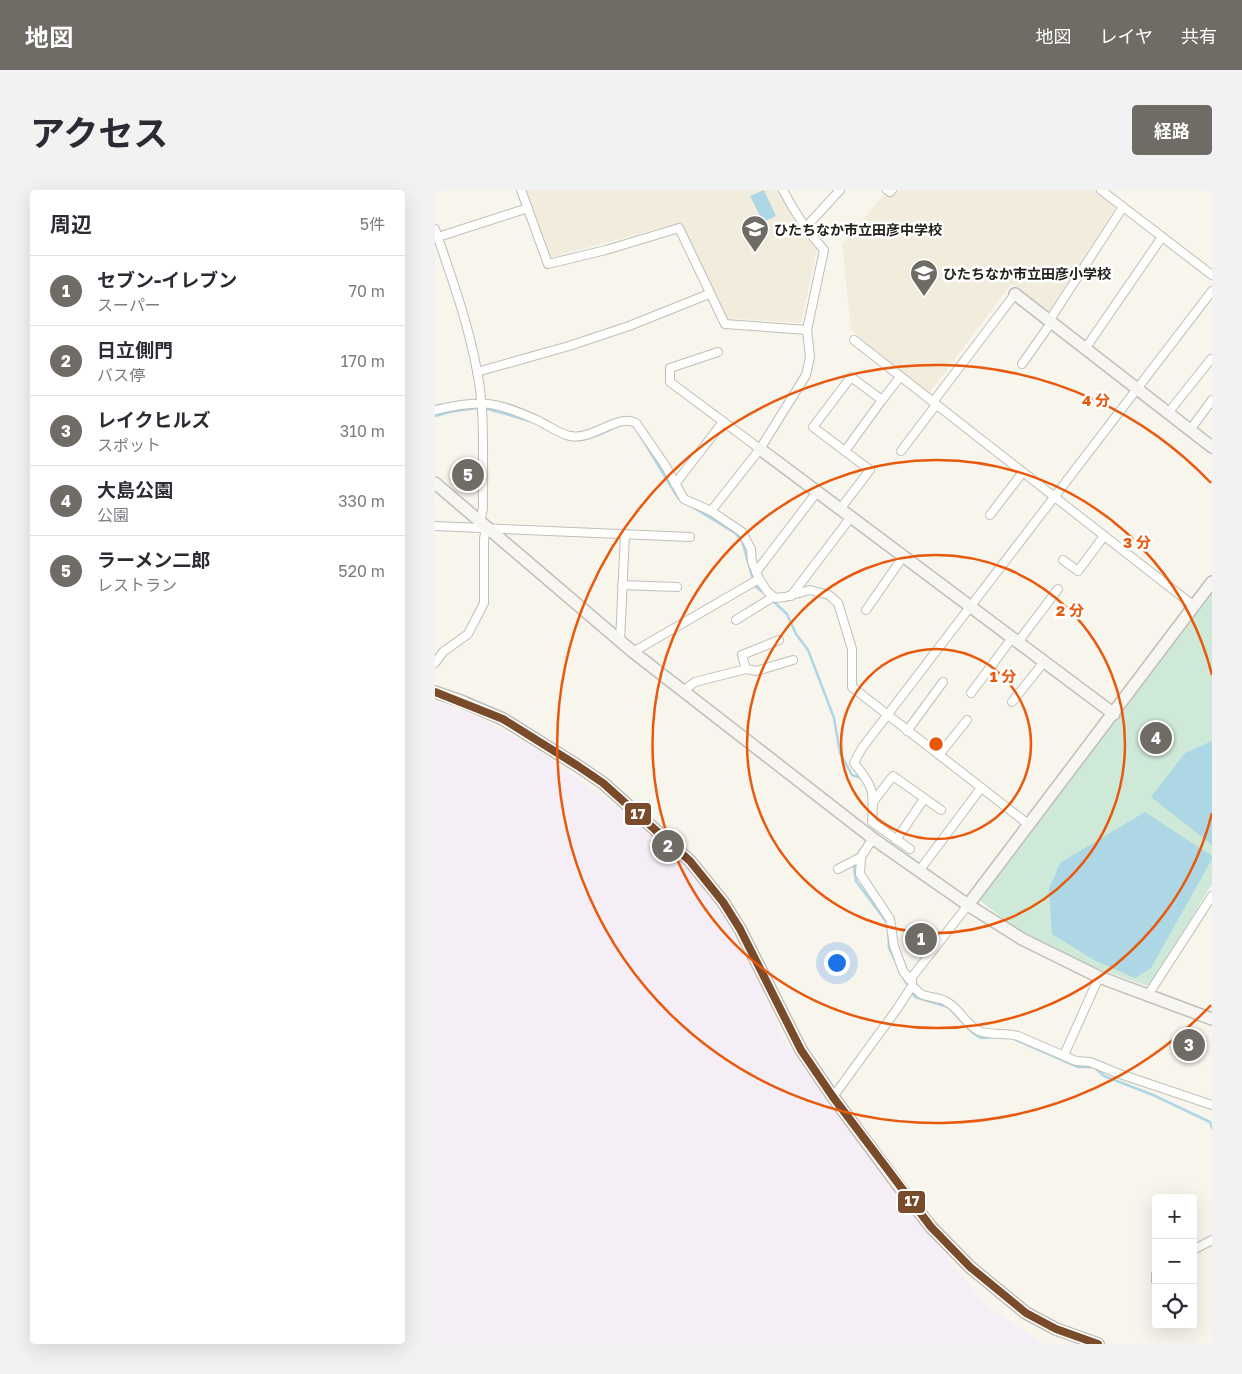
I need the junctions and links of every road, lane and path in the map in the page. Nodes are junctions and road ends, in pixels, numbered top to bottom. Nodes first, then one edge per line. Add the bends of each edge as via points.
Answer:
1 (521, 190) edge
2 (783, 190) edge
3 (840, 190) edge
4 (887, 190) edge
5 (892, 190) edge
6 (1101, 190) edge
7 (1123, 207) junction
8 (528, 208) junction
9 (805, 228) junction
10 (435, 229) edge
11 (438, 237) junction
12 (1162, 237) junction
13 (1212, 275) edge
14 (1212, 291) edge
15 (709, 294) junction
16 (1015, 294) joint
17 (1050, 322) junction
18 (807, 330) junction
19 (854, 340) dead end
20 (1085, 349) junction
21 (718, 352) dead end
22 (1211, 359) edge
23 (1022, 364) dead end
24 (477, 372) junction
25 (900, 376) junction
26 (1137, 389) junction
27 (882, 400) junction
28 (1212, 400) edge
29 (481, 402) junction
30 (935, 403) junction
31 (435, 410) edge
32 (1168, 413) junction
33 (723, 422) junction
34 (1190, 430) junction
35 (1212, 447) edge
36 (760, 449) junction
37 (901, 450) dead end
38 (845, 451) junction
39 (1023, 472) junction
40 (435, 483) edge
41 (675, 484) junction
42 (817, 492) junction
43 (1054, 497) junction
44 (840, 509) junction
45 (711, 512) junction
46 (990, 515) dead end
47 (851, 517) junction
48 (483, 525) junction
49 (435, 526) edge
50 (625, 534) junction
51 (690, 536) dead end
52 (1104, 536) junction
53 (903, 557) junction
54 (1063, 560) dead end
55 (757, 576) junction
56 (1211, 584) edge
57 (622, 585) junction
58 (677, 587) dead end
59 (1058, 588) dead end
60 (791, 596) junction
61 (773, 597) junction
62 (1194, 606) junction
63 (970, 607) junction
64 (866, 610) dead end
65 (736, 620) dead end
66 (779, 640) dead end
67 (1015, 640) junction
68 (620, 641) junction
69 (633, 652) junction
70 (793, 660) dead end
71 (1043, 662) junction
72 (435, 663) edge
73 (746, 669) junction
74 (943, 682) dead end
75 (683, 690) junction
76 (435, 692) edge
77 (971, 693) dead end
78 (1012, 702) dead end
79 (1114, 714) junction
80 (887, 715) junction
81 (967, 720) dead end
82 (907, 731) junction
83 (939, 755) junction
84 (981, 788) junction
85 (924, 799) junction
86 (873, 802) junction
87 (941, 810) dead end
88 (1028, 824) junction
89 (873, 838) junction
90 (895, 840) junction
91 (909, 849) dead end
92 (861, 857) junction
93 (838, 869) dead end
94 (919, 871) junction
95 (1212, 896) edge
96 (968, 905) junction
97 (1099, 978) junction
98 (912, 984) junction
99 (1147, 995) junction
100 (1212, 1019) edge
101 (1064, 1055) junction
102 (833, 1098) junction
103 (1212, 1106) edge
104 (1212, 1240) edge
105 (1197, 1248) edge
106 (1098, 1344) edge

1 - 8 street
2 - 9 street
3 - 9 street
4 - 5 street
6 - 7 street
7 - 12 street
7 - 17 street
8 - 11 street
8 - 15 street via 548,264 679,228
9 - 18 street via 824,250
10 - 11 street
11 - 24 street via 464,314
12 - 13 street
12 - 20 street
14 - 26 street
15 - 18 street via 725,324
15 - 24 street via 629,326
16 - 17 street
16 - 30 street
17 - 20 street
17 - 23 street
18 - 36 street via 809,357 806,375
19 - 25 street
20 - 26 street
21 - 33 street via 671,368 670,382
22 - 32 street
24 - 29 street
25 - 27 street
25 - 30 street
26 - 32 street
26 - 43 street
27 - 38 street
27 - 38 street via 851,377 813,427
28 - 34 street
29 - 31 street
29 - 41 street via 511,408 570,436 591,434 630,420 636,423
29 - 48 street
30 - 37 street
30 - 39 street
32 - 34 street
33 - 36 street
33 - 41 street
34 - 35 street
36 - 42 street
36 - 45 street
38 - 44 street via 870,470
39 - 43 street
39 - 46 street
40 - 48 street
41 - 45 street via 684,499
42 - 44 street
42 - 55 street
43 - 52 street
43 - 63 street
44 - 47 street
45 - 55 street via 743,532
47 - 53 street
47 - 60 street
48 - 49 street
48 - 50 street
48 - 68 street
48 - 72 street via 484,603 468,634 443,652
50 - 51 street
50 - 57 street
52 - 54 street via 1078,571
52 - 62 street
53 - 63 street
53 - 64 street
55 - 61 street
55 - 69 street
56 - 62 street
57 - 58 street
57 - 68 street
59 - 67 street
60 - 61 street
60 - 80 street via 810,590 829,595 838,603 852,649 852,687
61 - 65 street
62 - 79 street
63 - 67 street
63 - 80 street
66 - 73 street via 741,656
67 - 71 street
67 - 77 street
68 - 69 street
69 - 75 street
70 - 73 street via 756,672
71 - 78 street
71 - 79 street
73 - 75 street via 695,682
74 - 82 street
75 - 89 street
76 - 102 street via 503,719 579,766 690,861 740,929 801,1050
79 - 88 street
80 - 82 street
80 - 86 street via 854,763 869,782
81 - 83 street
82 - 83 street
83 - 84 street
84 - 88 street
84 - 94 street
85 - 86 street via 893,776
85 - 87 street
85 - 90 street
86 - 90 street via 872,822
88 - 96 street
89 - 92 street
89 - 94 street
90 - 91 street
92 - 93 street
92 - 98 street via 860,874 890,919 894,946 903,971
94 - 96 street
95 - 99 street
96 - 97 street via 1022,939
96 - 98 street
97 - 99 street
97 - 101 street
98 - 101 street via 921,994 947,1002 978,1031 1009,1033
98 - 102 street
99 - 100 street
101 - 103 street
102 - 106 street via 929,1224 970,1267 1026,1313 1056,1329
104 - 105 street

